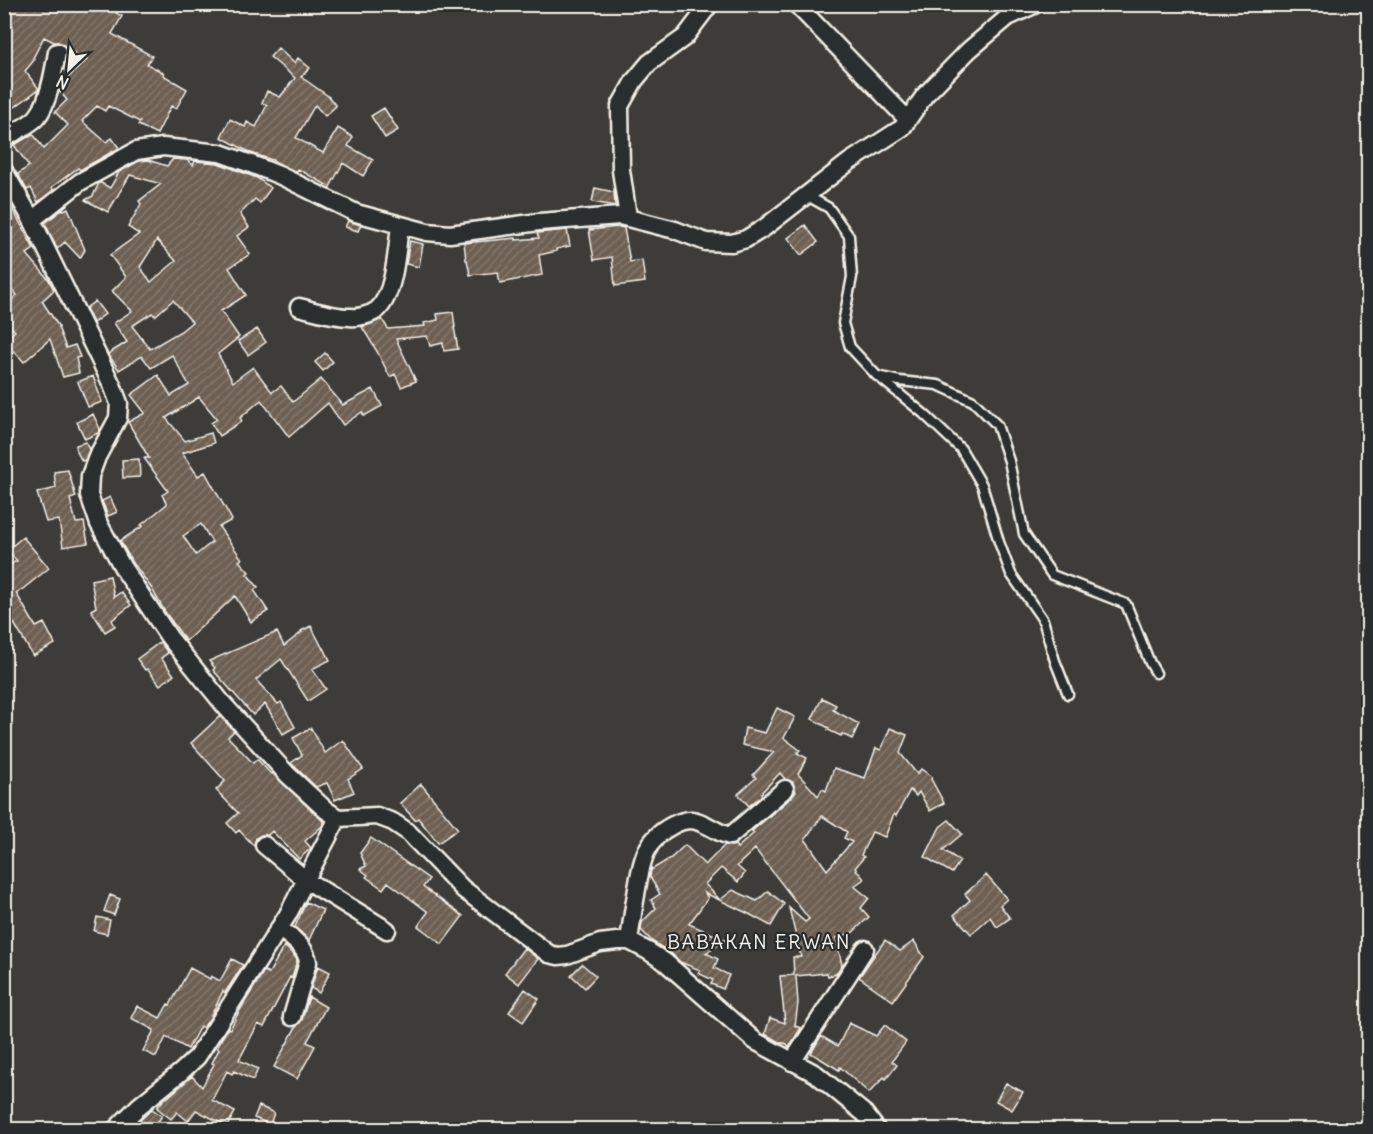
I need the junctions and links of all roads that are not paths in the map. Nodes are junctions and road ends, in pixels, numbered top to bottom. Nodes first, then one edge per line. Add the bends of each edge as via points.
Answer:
1 (710, 4) edge
2 (796, 4) edge
3 (1036, 4) edge
4 (57, 52) dead end
5 (908, 120) junction
6 (4, 139) edge
7 (4, 171) edge
8 (806, 195) junction
9 (628, 217) junction
10 (32, 220) junction
11 (400, 225) junction
12 (299, 307) dead end
13 (878, 376) junction
14 (1156, 673) dead end
15 (1068, 694) dead end
16 (785, 789) dead end
17 (338, 818) junction
18 (264, 845) dead end
19 (306, 880) junction
20 (279, 928) junction
21 (387, 930) dead end
22 (629, 941) junction
23 (865, 949) dead end
24 (292, 1017) dead end
25 (792, 1062) junction
26 (115, 1130) edge
27 (877, 1130) edge

1 - 9 street via 685,37 649,63 620,106 621,170
2 - 5 street
3 - 5 street via 1008,17 969,50 925,95
4 - 6 street via 47,98 37,117
5 - 8 street
7 - 10 street
8 - 9 street via 764,228 732,243 706,242
8 - 13 lane via 829,208 849,236 852,277 843,323 850,347
9 - 11 street via 539,222 450,234
10 - 11 street via 80,182 136,151 163,147 220,153 281,176 356,213
10 - 17 street via 119,403 118,417 90,476 89,495 99,524 169,637 217,697 288,774
11 - 12 street via 393,279 377,310 351,318
13 - 14 lane via 938,384 973,401 997,425 1009,460 1024,534 1052,575 1126,604
13 - 15 lane via 961,449 982,485 1011,574 1043,620
16 - 22 street via 730,836 689,820 665,829 646,851 641,864
17 - 19 street
17 - 22 street via 376,816 393,822 408,832 463,889 549,954 567,955 600,943
18 - 19 street
19 - 20 street
19 - 21 street
20 - 24 street via 307,953 308,962
20 - 26 street via 197,1057
22 - 25 street via 665,962 755,1041
23 - 25 street
25 - 27 street via 816,1074 865,1114

